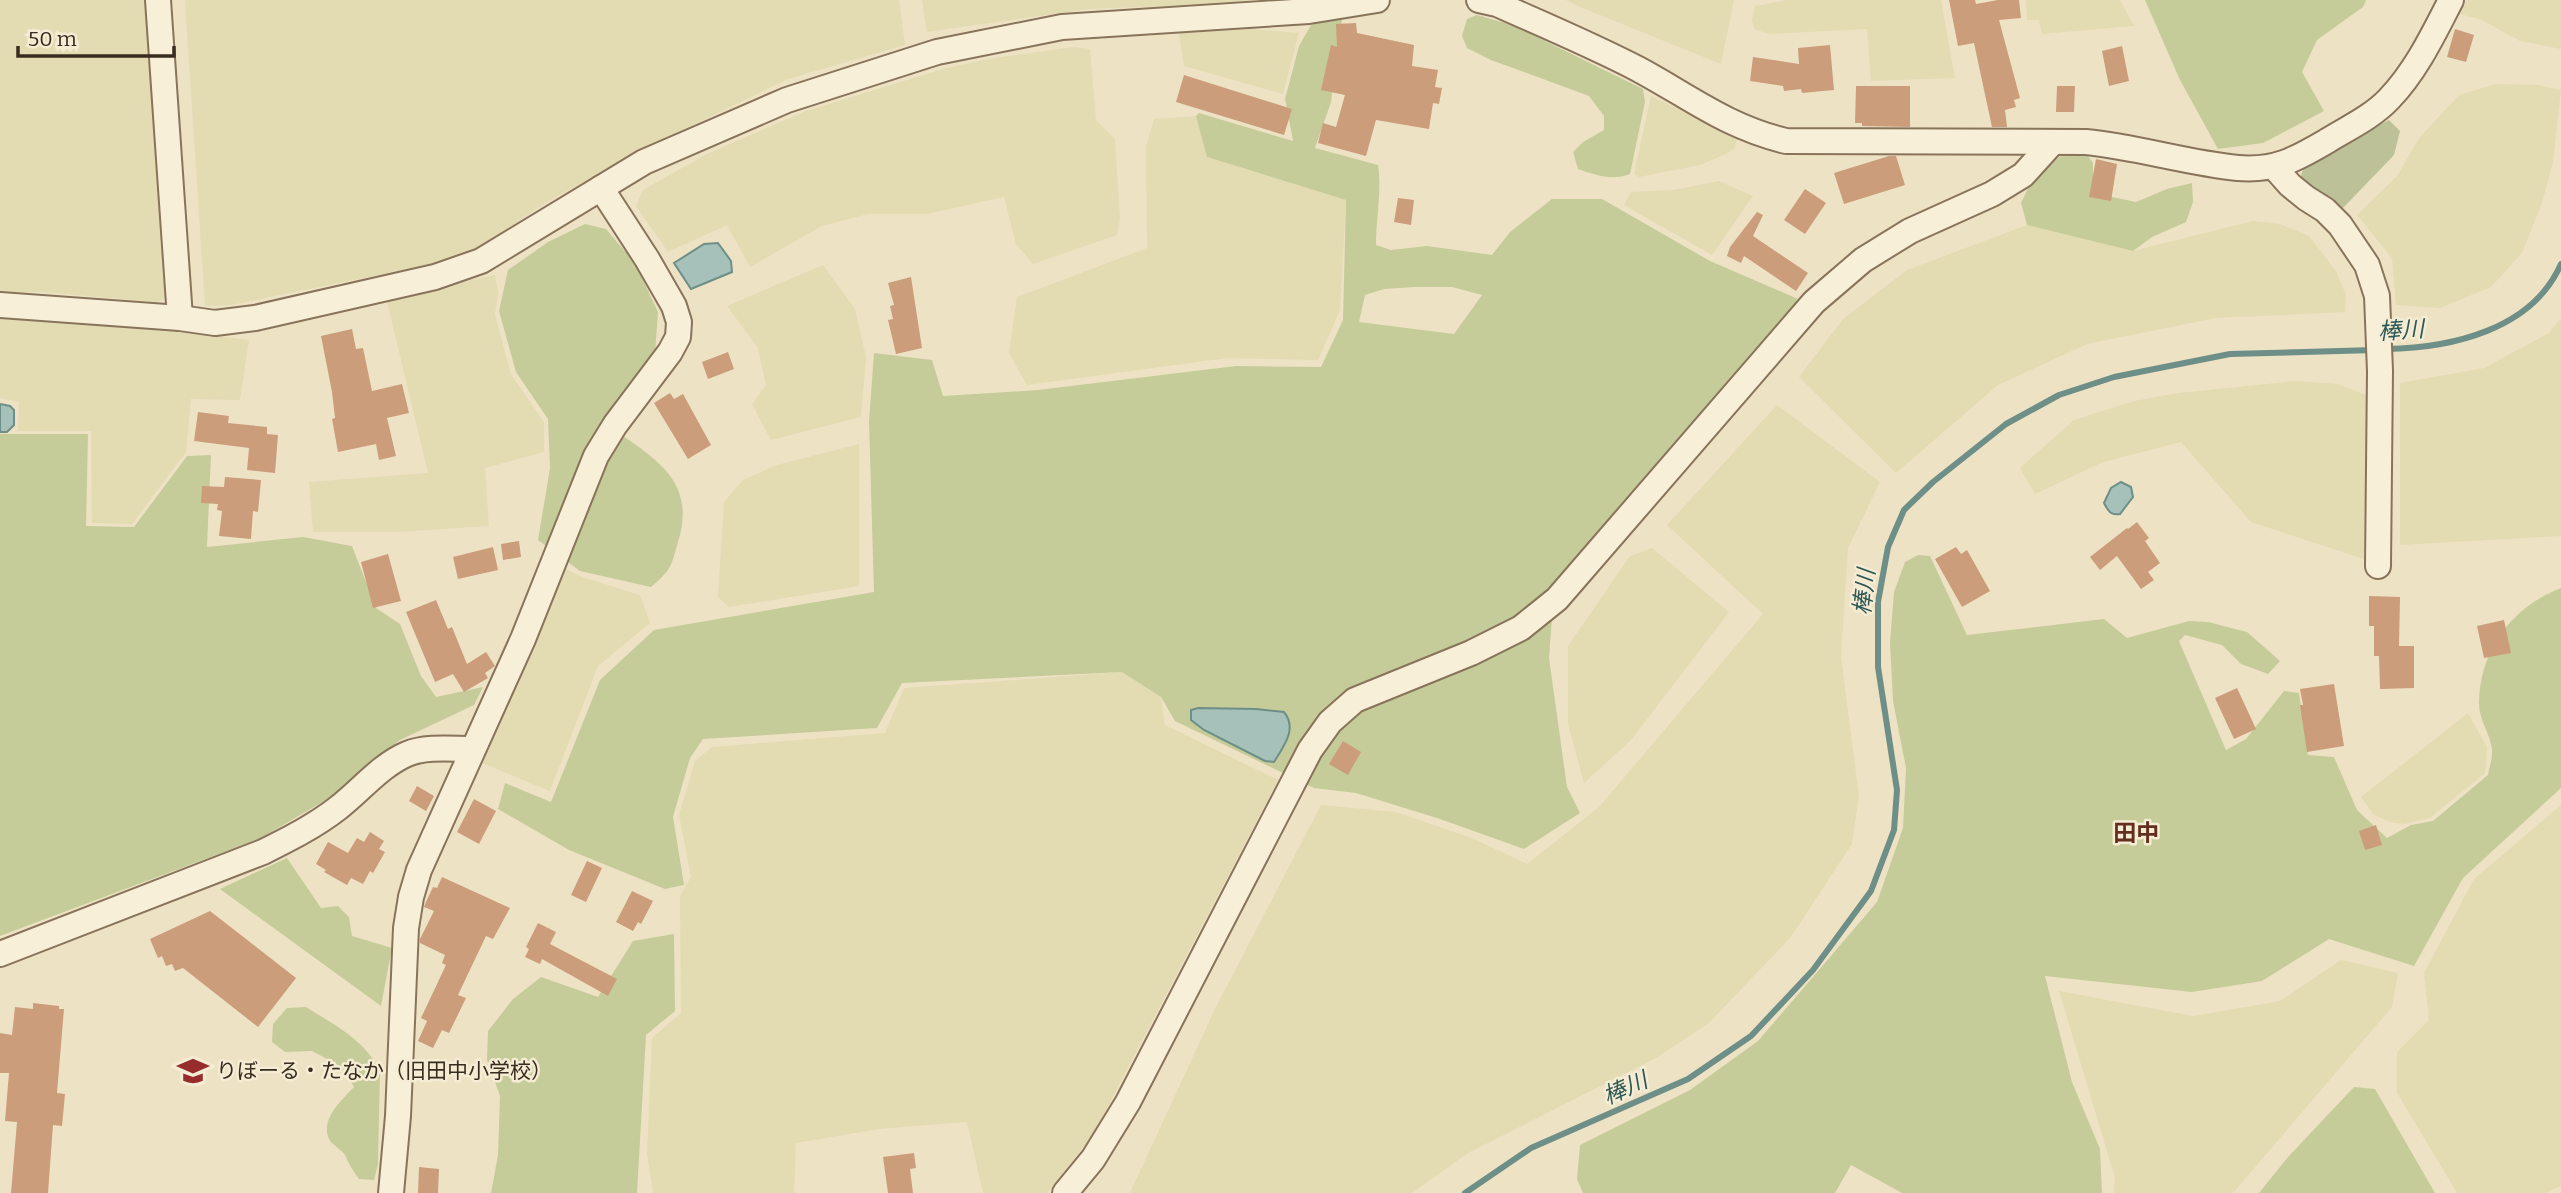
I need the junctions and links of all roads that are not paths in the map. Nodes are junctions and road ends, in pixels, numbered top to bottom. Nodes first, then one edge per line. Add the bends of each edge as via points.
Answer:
1 (158, 0) edge
2 (1377, 0) edge
3 (1479, 0) edge
4 (2451, 0) edge
5 (2053, 142) junction
6 (2274, 167) junction
7 (601, 188) junction
8 (0, 305) edge
9 (180, 318) junction
10 (2378, 566) dead end
11 (472, 749) junction
12 (0, 954) edge
13 (391, 1193) edge
14 (1065, 1193) edge

1 - 9 street
2 - 7 street via 1309,10 1062,27 937,52 787,100 644,162
3 - 5 street via 1638,69 1716,116 1759,135 1786,141
4 - 6 street via 2427,48 2388,100 2305,154
5 - 6 street via 2110,144 2239,168
5 - 14 street via 2023,175 1898,238 1863,260 1814,302 1556,599 1521,628 1355,700 1331,722 1310,750 1128,1102 1093,1159
6 - 10 street via 2340,225 2367,265 2377,296
7 - 9 street via 481,261 435,277 255,318 215,323
7 - 11 street via 674,306 678,337 596,456 528,628
8 - 9 street
11 - 12 street via 407,754 337,809 263,852
11 - 13 street via 411,897

